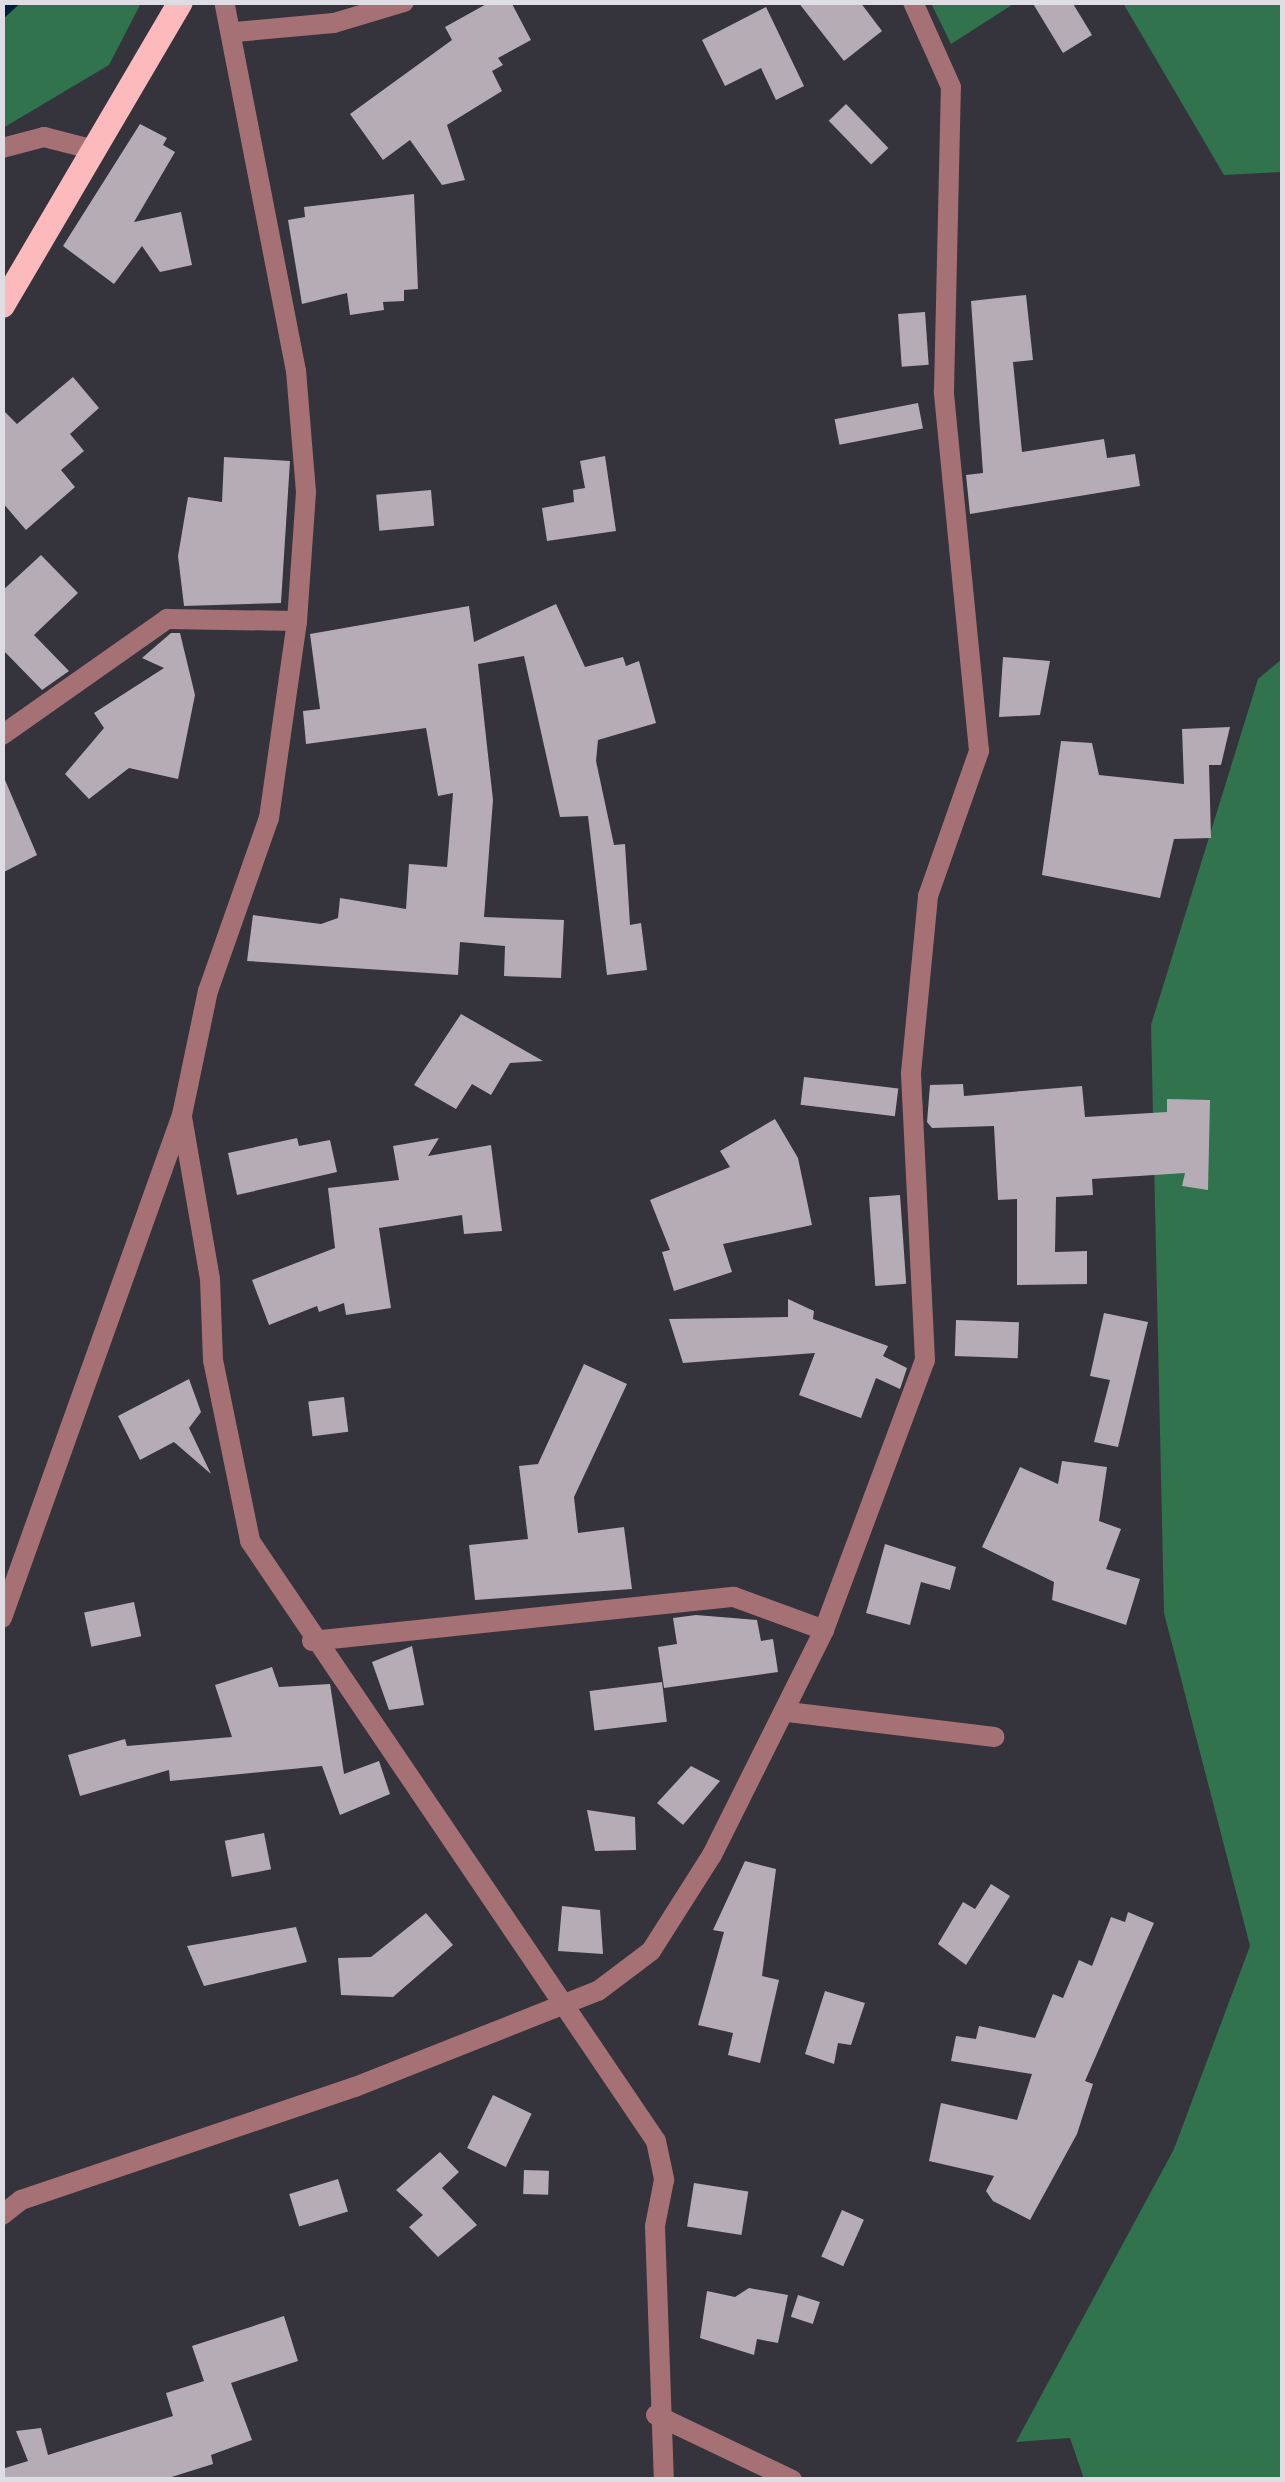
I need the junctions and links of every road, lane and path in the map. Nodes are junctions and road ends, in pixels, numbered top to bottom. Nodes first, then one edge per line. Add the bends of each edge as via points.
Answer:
1 (180, 2) edge
2 (224, 2) edge
3 (404, 2) edge
4 (913, 2) edge
5 (235, 32) junction
6 (2, 148) edge
7 (95, 150) junction
8 (2, 305) edge
9 (297, 621) junction
10 (2, 735) edge
11 (182, 1115) junction
12 (2, 1618) edge
13 (824, 1630) junction
14 (312, 1641) junction
15 (788, 1712) junction
16 (994, 1738) dead end
17 (561, 2010) junction
18 (2, 2215) edge
19 (656, 2415) junction
20 (664, 2480) edge
21 (792, 2480) edge

1 - 7 main road
2 - 5 street
3 - 5 street via 334,24
4 - 13 street via 952,87 944,391 978,751 928,896 910,1073 925,1360
5 - 9 street via 296,371 306,492
6 - 7 street via 44,137
7 - 8 main road
9 - 10 street via 167,619
9 - 11 street via 269,818 208,991
11 - 12 street
11 - 14 street via 240,1511 258,1556
13 - 14 street via 734,1597
13 - 15 street
14 - 17 street
15 - 16 street
15 - 17 street via 739,1812 651,1951
17 - 18 street via 21,2200
17 - 19 street via 656,2141 664,2180 655,2226
19 - 20 street
19 - 21 street

